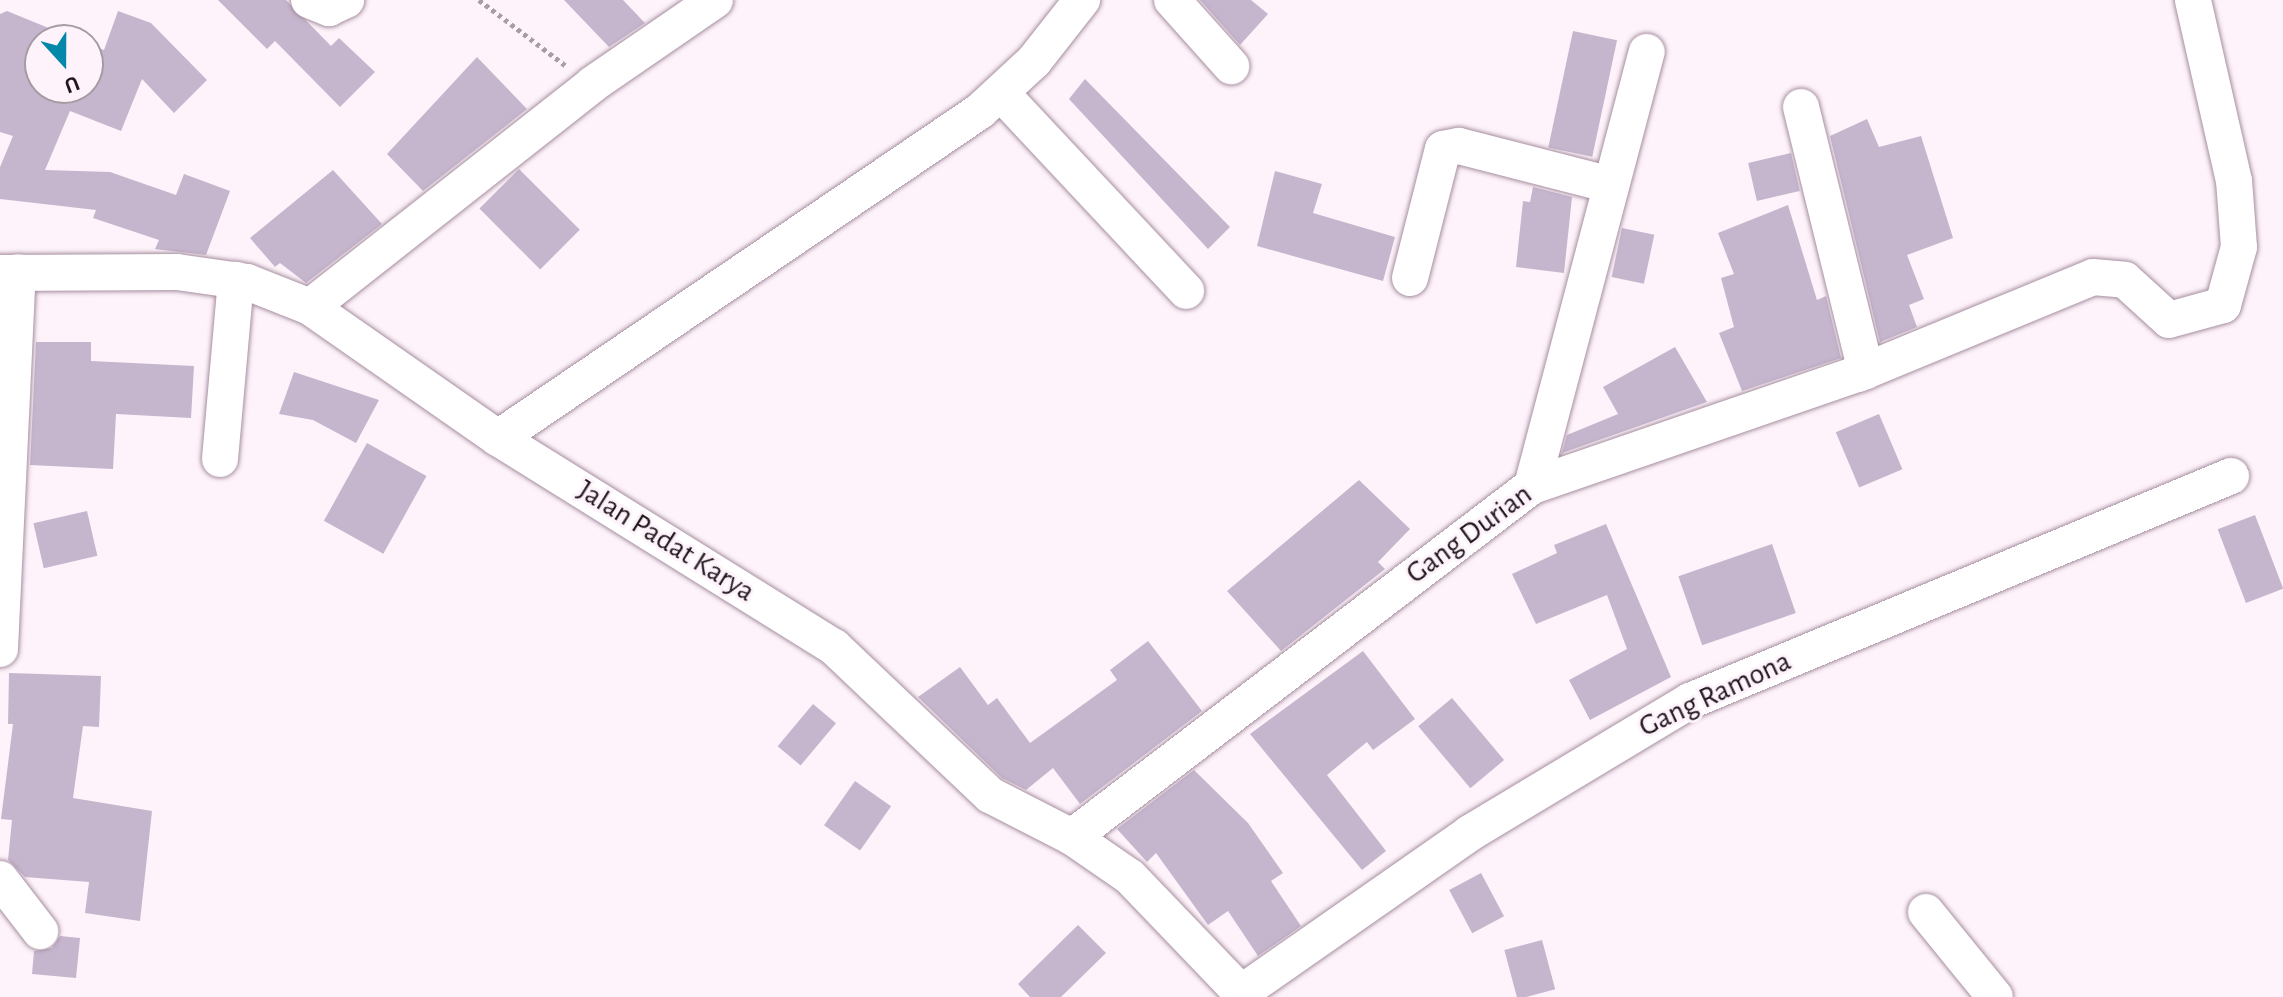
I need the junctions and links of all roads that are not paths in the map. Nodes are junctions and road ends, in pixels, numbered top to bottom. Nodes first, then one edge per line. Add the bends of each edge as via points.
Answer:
1 (309, 0) edge
2 (346, 0) edge
3 (715, 0) edge
4 (1082, 0) edge
5 (1172, 0) edge
6 (2193, 0) edge
7 (1647, 52) dead end
8 (1231, 66) dead end
9 (1001, 93) junction
10 (1801, 107) dead end
11 (1611, 185) junction
12 (9, 272) edge
13 (1410, 278) dead end
14 (236, 280) junction
15 (1186, 291) dead end
16 (310, 307) junction
17 (1866, 371) junction
18 (498, 438) junction
19 (220, 459) dead end
20 (2231, 476) dead end
21 (1532, 486) junction
22 (0, 649) edge
23 (1072, 837) junction
24 (0, 879) edge
25 (1926, 912) dead end
26 (40, 931) dead end
27 (1243, 995) edge
28 (1995, 997) edge

1 - 2 street via 329,8
3 - 16 street via 593,84
4 - 9 street
5 - 8 street
6 - 17 street, Gang Durian via 2234,181 2239,247 2223,305 2169,320 2133,286 2104,277
7 - 11 street
9 - 15 street
9 - 18 street
10 - 17 street
11 - 13 street via 1459,146 1443,149
11 - 21 street
12 - 14 street, Jalan Padat Karya via 177,272
12 - 22 street
14 - 16 street, Jalan Padat Karya
14 - 19 street
16 - 18 street, Jalan Padat Karya
17 - 21 street, Gang Durian
18 - 23 street, Jalan Padat Karya via 834,647 990,795
20 - 27 street, Gang Ramona via 1690,701 1470,833
21 - 23 street, Gang Durian
23 - 27 street, Jalan Padat Karya via 1130,877
24 - 26 street
25 - 28 street

